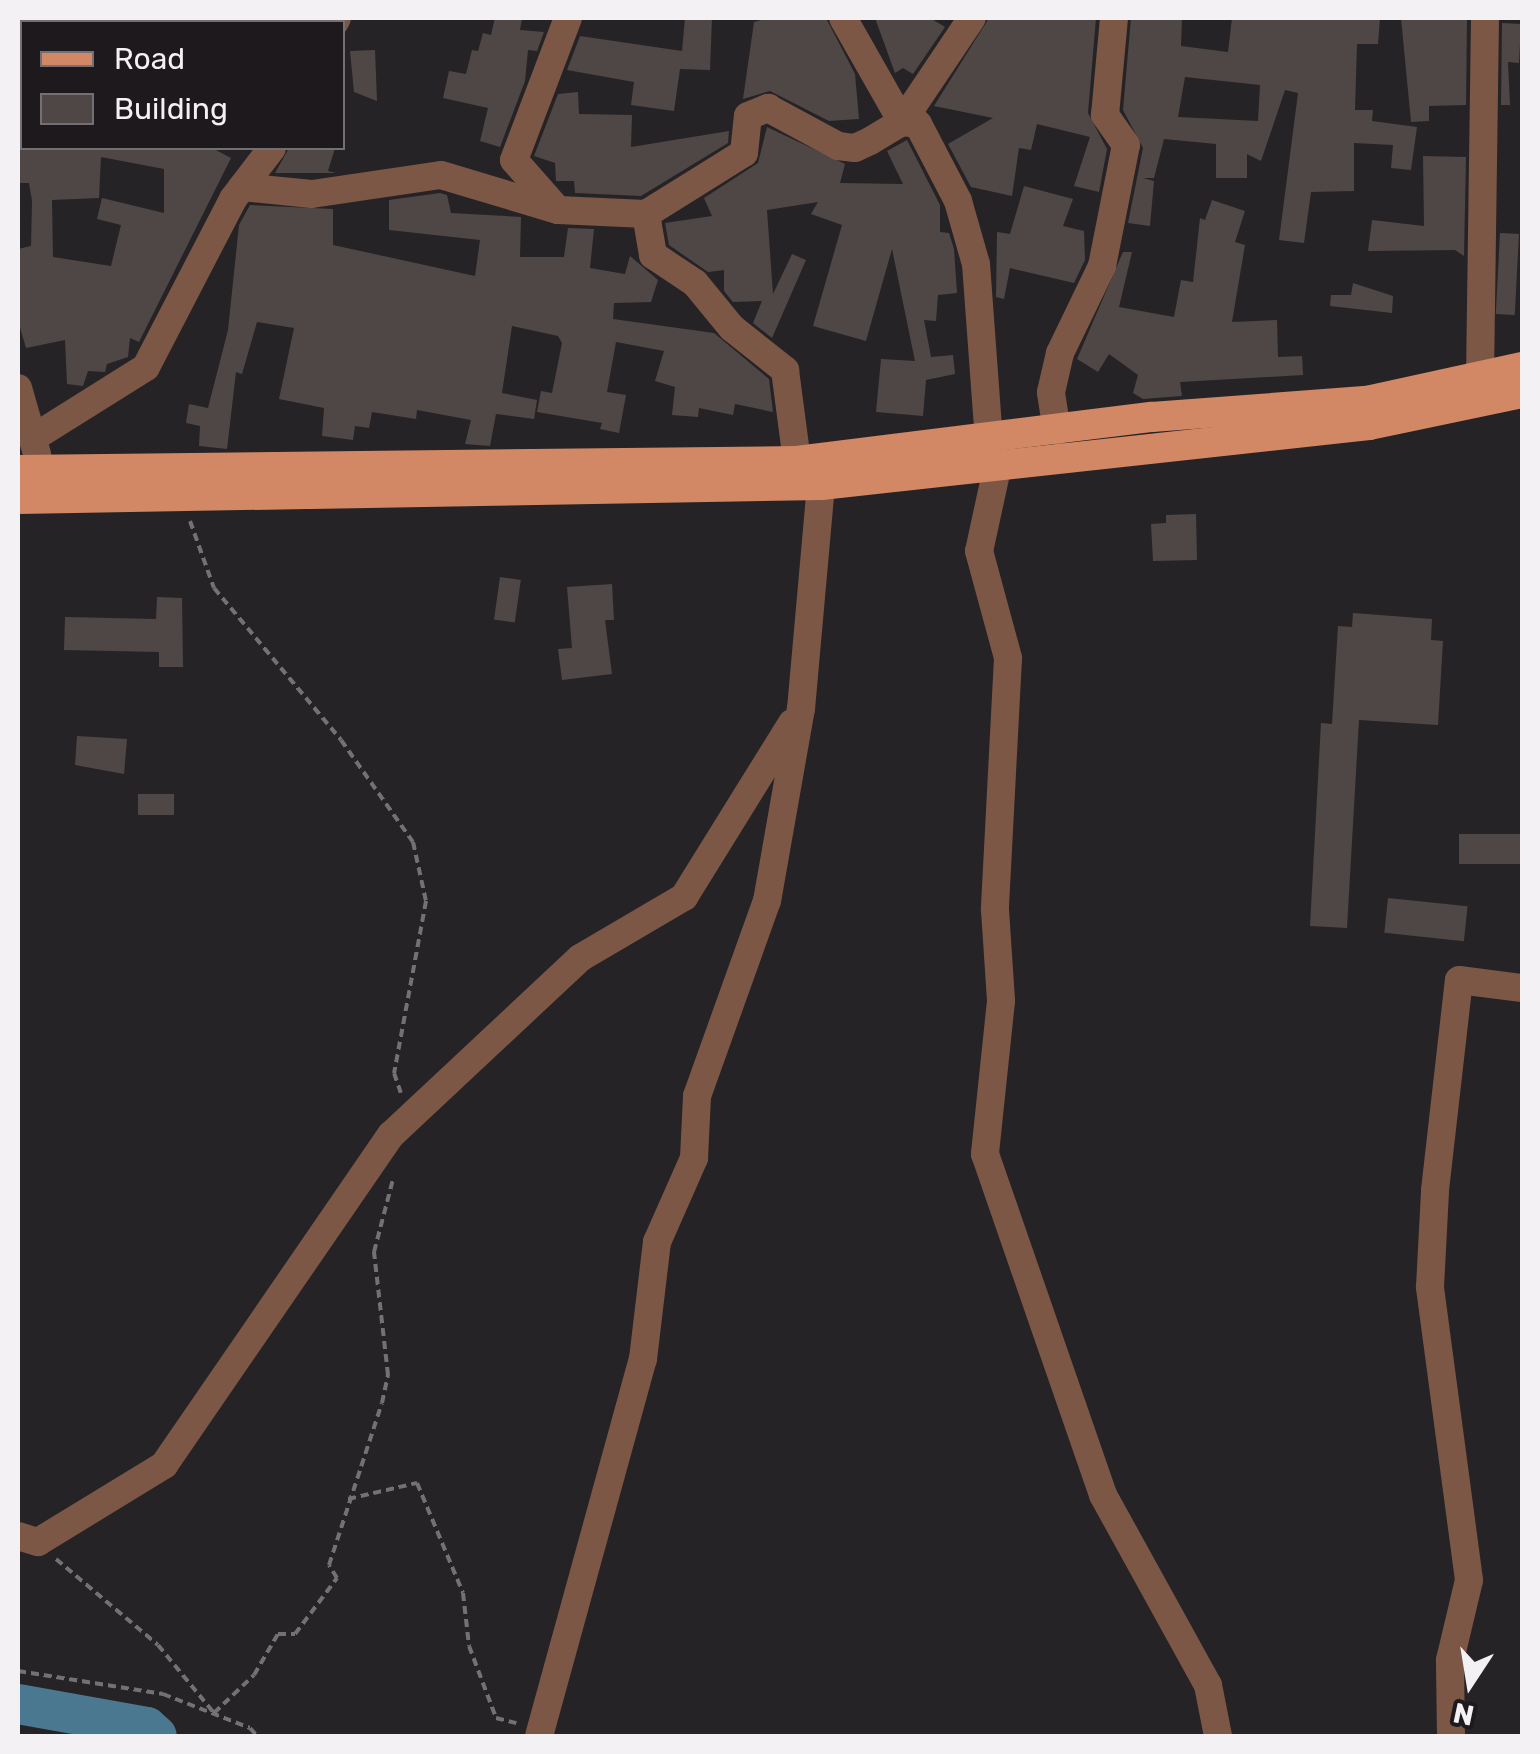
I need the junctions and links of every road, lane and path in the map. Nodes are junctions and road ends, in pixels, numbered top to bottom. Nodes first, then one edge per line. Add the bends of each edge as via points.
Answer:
1 (568, 18) edge
2 (843, 18) edge
3 (972, 18) edge
4 (1114, 18) edge
5 (1485, 18) edge
6 (902, 122) junction
7 (270, 150) edge
8 (242, 187) junction
9 (558, 210) junction
10 (646, 214) junction
11 (1522, 367) edge
12 (1480, 378) junction
13 (18, 388) edge
14 (1522, 394) edge
15 (1057, 431) junction
16 (32, 438) junction
17 (994, 452) junction
18 (796, 461) junction
19 (36, 479) edge
20 (820, 485) junction
21 (182, 498) junction
22 (18, 499) edge
23 (801, 708) junction
24 (1522, 988) edge
25 (409, 1117) junction
26 (395, 1173) dead end
27 (347, 1499) junction
28 (28, 1539) edge
29 (18, 1671) edge
30 (214, 1714) junction
31 (539, 1733) edge
32 (257, 1736) edge
33 (1218, 1736) edge
34 (1451, 1736) edge

1 - 9 street via 514,160
2 - 6 street
3 - 6 street
4 - 15 street via 1105,115 1126,145 1102,266 1060,353 1050,392
5 - 12 street
6 - 10 street via 855,148 802,132 768,108 748,116 744,153
6 - 17 street via 918,124 958,201 976,264
7 - 8 street
8 - 9 street via 312,194 440,175
8 - 16 street via 146,367
9 - 10 street
10 - 18 street via 654,255 695,283 732,328 785,370
11 - 12 main road
12 - 15 main road via 1367,401
13 - 16 street
14 - 17 main road via 1368,425
15 - 17 main road
16 - 19 street
17 - 18 main road
17 - 20 main road
17 - 33 street via 980,551 1008,658 995,910 1000,1001 985,1154 1103,1495 1208,1685
18 - 19 main road
19 - 21 main road
19 - 22 main road
20 - 21 main road
20 - 23 street
21 - 25 path via 214,588 341,740 413,842 426,901 394,1074
23 - 25 street via 684,896 580,958
23 - 31 street via 766,901 698,1096 694,1158 656,1242 643,1359
24 - 34 street via 1459,980 1435,1190 1430,1287 1469,1580 1450,1660
25 - 28 street via 164,1465
26 - 27 path via 374,1252 388,1375
27 - 30 path via 329,1565 336,1578 295,1634 278,1634 254,1675
27 - 31 path via 417,1483 463,1593 469,1646 496,1718
28 - 30 path via 158,1645
29 - 30 path via 163,1694
30 - 32 path

